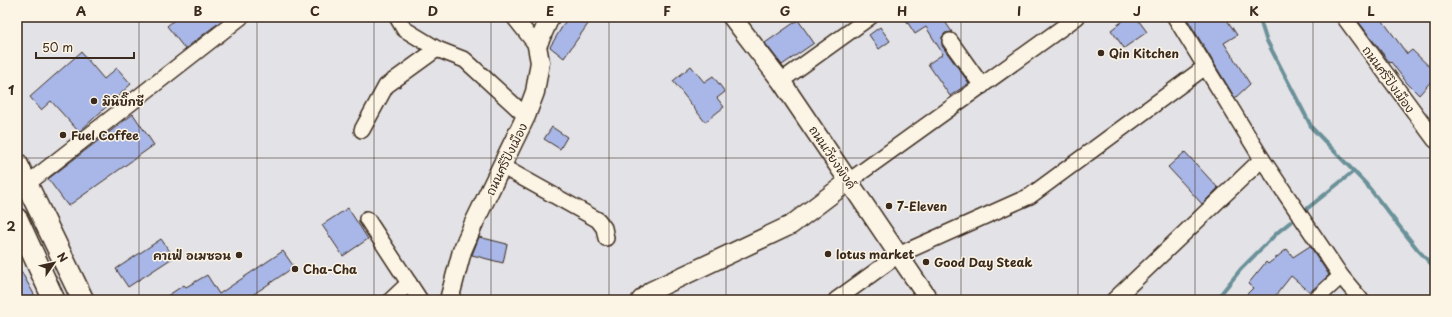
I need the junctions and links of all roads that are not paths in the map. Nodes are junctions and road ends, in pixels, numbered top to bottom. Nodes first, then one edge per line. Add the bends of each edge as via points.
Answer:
1 (241, 17) edge
2 (396, 17) edge
3 (514, 17) edge
4 (550, 17) edge
5 (732, 17) edge
6 (870, 17) edge
7 (1077, 17) edge
8 (1175, 17) edge
9 (1344, 17) edge
10 (950, 41) dead end
11 (536, 46) junction
12 (437, 49) junction
13 (1205, 67) junction
14 (781, 81) junction
15 (982, 86) junction
16 (526, 116) junction
17 (362, 130) dead end
18 (1435, 140) edge
19 (1262, 159) junction
20 (17, 164) edge
21 (502, 167) junction
22 (849, 181) junction
23 (27, 184) junction
24 (17, 219) edge
25 (367, 219) dead end
26 (606, 238) dead end
27 (22, 244) edge
28 (898, 255) junction
29 (1341, 276) junction
30 (409, 283) junction
31 (649, 297) edge
32 (54, 300) edge
33 (83, 300) edge
34 (391, 300) edge
35 (420, 300) edge
36 (449, 300) edge
37 (836, 300) edge
38 (929, 300) edge
39 (1114, 300) edge
40 (1315, 300) edge
41 (1361, 300) edge

1 - 23 street
2 - 12 street via 404,29
3 - 11 street
4 - 11 street
5 - 14 street, ถนนเวียงพิงค์
6 - 14 street
7 - 15 street
8 - 13 street
9 - 18 street, ถนนศรีปิงเมือง
10 - 15 street
11 - 16 street, ถนนศรีปิงเมือง via 540,62 535,92
12 - 16 street via 465,60
12 - 17 street via 386,86
13 - 19 street
13 - 28 street via 1030,196
14 - 22 street, ถนนเวียงพิงค์
15 - 22 street
16 - 21 street, ถนนศรีปิงเมือง
19 - 29 street
19 - 39 street
20 - 23 main road
21 - 26 street via 598,220 604,228
21 - 36 street, ถนนศรีปิงเมือง via 462,251
22 - 28 street, ถนนเวียงพิงค์
22 - 31 street via 792,225
23 - 33 main road
24 - 27 main road
25 - 30 street
27 - 32 main road
28 - 37 street
28 - 38 street, ถนนเวียงพิงค์
29 - 40 street
29 - 41 street
30 - 34 street
30 - 35 street

